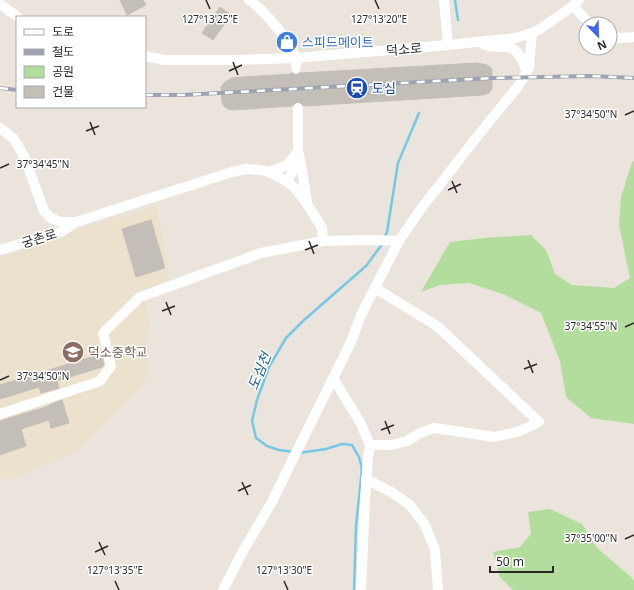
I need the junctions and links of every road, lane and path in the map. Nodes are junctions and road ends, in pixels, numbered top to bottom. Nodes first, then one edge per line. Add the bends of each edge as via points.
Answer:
1 (249, 0) edge
2 (444, 0) edge
3 (576, 3) edge
4 (0, 4) edge
5 (17, 16) edge
6 (585, 16) edge
7 (532, 33) junction
8 (634, 37) edge
9 (618, 38) edge
10 (477, 42) junction
11 (448, 45) junction
12 (146, 56) edge
13 (296, 58) junction
14 (296, 69) tunnel mouth
15 (527, 72) junction
16 (298, 108) tunnel mouth
17 (0, 128) edge
18 (298, 151) junction
19 (269, 172) junction
20 (286, 181) junction
21 (307, 205) junction
22 (76, 222) junction
23 (323, 241) junction
24 (399, 241) junction
25 (0, 250) edge
26 (375, 288) junction
27 (333, 378) junction
28 (0, 414) edge
29 (370, 445) junction
30 (366, 479) junction
31 (222, 590) edge
32 (361, 590) edge
33 (438, 590) edge

1 - 13 street via 257,5 283,36
2 - 11 street
3 - 6 street
3 - 7 street, 덕소로
4 - 5 street
7 - 10 street, 덕소로 via 514,38
7 - 15 street
8 - 9 street
10 - 11 street, 덕소로
10 - 15 street via 488,46 511,48 517,52
11 - 13 street, 덕소로
12 - 13 street, 덕소로 via 164,60
13 - 14 street
15 - 24 street via 519,86 420,210
16 - 18 street
17 - 22 street via 14,139 24,156 44,211 51,218 61,222
18 - 19 street via 287,165
18 - 20 street via 295,168
18 - 21 street
19 - 20 street
19 - 22 street via 246,169 232,172
20 - 21 street via 296,189
21 - 23 street via 322,228
22 - 25 street, 궁촌로 via 61,232
23 - 24 street
23 - 28 street via 261,253 140,297 104,333 111,366 100,382
24 - 26 street
26 - 27 street
26 - 29 street via 437,326 539,422 520,431 494,437 434,428 407,441 391,445
27 - 29 street via 360,422
27 - 31 street via 272,502
29 - 30 street
30 - 32 street
30 - 33 street via 410,505 425,525 435,550

